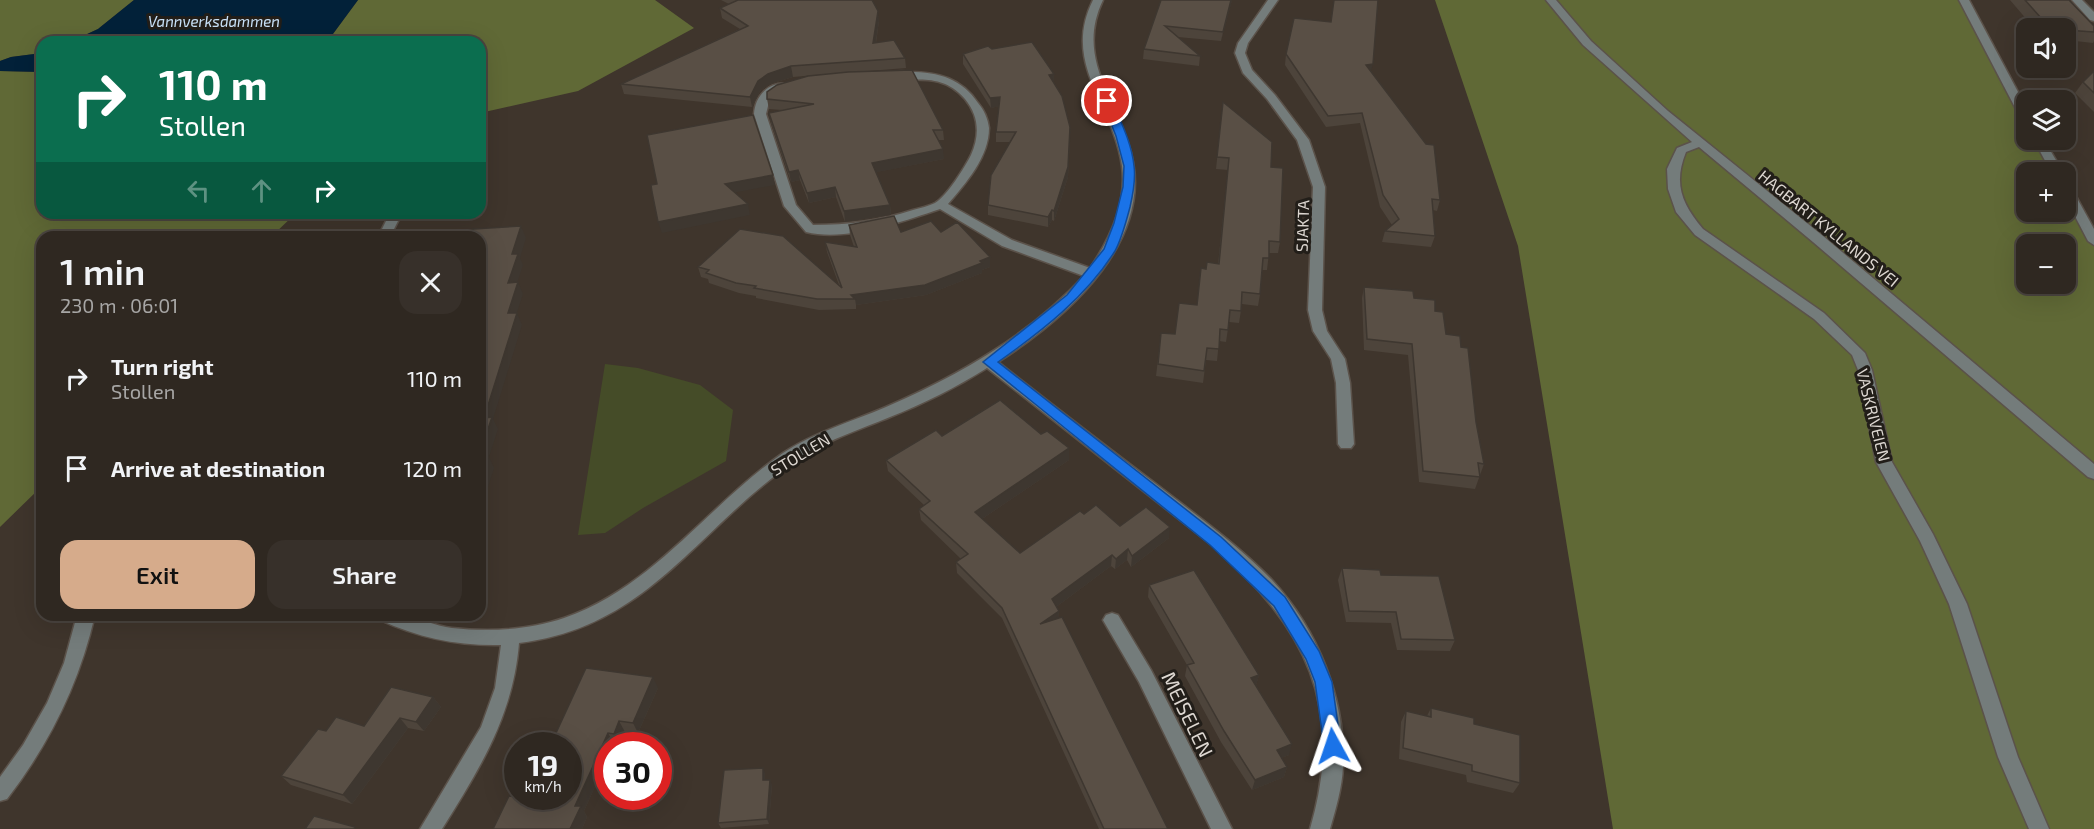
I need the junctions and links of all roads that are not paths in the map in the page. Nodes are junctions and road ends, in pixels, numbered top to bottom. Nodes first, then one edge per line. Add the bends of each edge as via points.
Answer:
1 (1098, 0) edge
2 (1273, 0) edge
3 (1551, 0) edge
4 (1964, 0) edge
5 (2077, 0) edge
6 (2094, 18) edge
7 (884, 76) edge
8 (794, 83) edge
9 (2016, 98) edge
10 (1699, 143) junction
11 (941, 205) junction
12 (2076, 208) edge
13 (2094, 241) edge
14 (1093, 274) junction
15 (989, 362) junction
16 (1346, 444) dead end
17 (2094, 473) edge
18 (1112, 620) dead end
19 (84, 621) edge
20 (397, 621) edge
21 (511, 636) junction
22 (0, 792) edge
23 (430, 829) edge
24 (1222, 829) edge
25 (1320, 829) edge
26 (2039, 829) edge

1 - 14 street, STOLLEN via 1087,19 1086,45 1121,136 1129,166 1129,187 1110,250
2 - 16 street, SJAKTA via 1240,53 1247,71 1303,140 1320,187 1315,310 1320,331 1338,359
3 - 10 street, HAGBART KYLLANDS VEI via 1587,43
4 - 9 street
5 - 6 street
7 - 11 street via 924,74 951,82 963,89 980,114 984,129 972,162
8 - 11 street via 765,95 759,104 760,114 790,206 810,229 849,229
10 - 17 street, HAGBART KYLLANDS VEI
10 - 26 street, VASKRIVEIEN via 1682,150 1673,169 1674,189 1682,212 1699,232 1819,316 1858,353 1884,462 1958,604 2008,757
11 - 14 street via 1007,243
12 - 13 street
14 - 15 street, STOLLEN via 1052,315
15 - 21 street, STOLLEN via 954,382 789,456 744,491 666,567 624,598 568,624
15 - 25 street via 1215,541 1279,601 1313,656 1324,682 1334,766
18 - 24 street, MEISELEN via 1145,676
19 - 22 street via 68,682 51,719
20 - 21 street, STOLLEN via 442,633
21 - 23 street via 503,694 490,728

